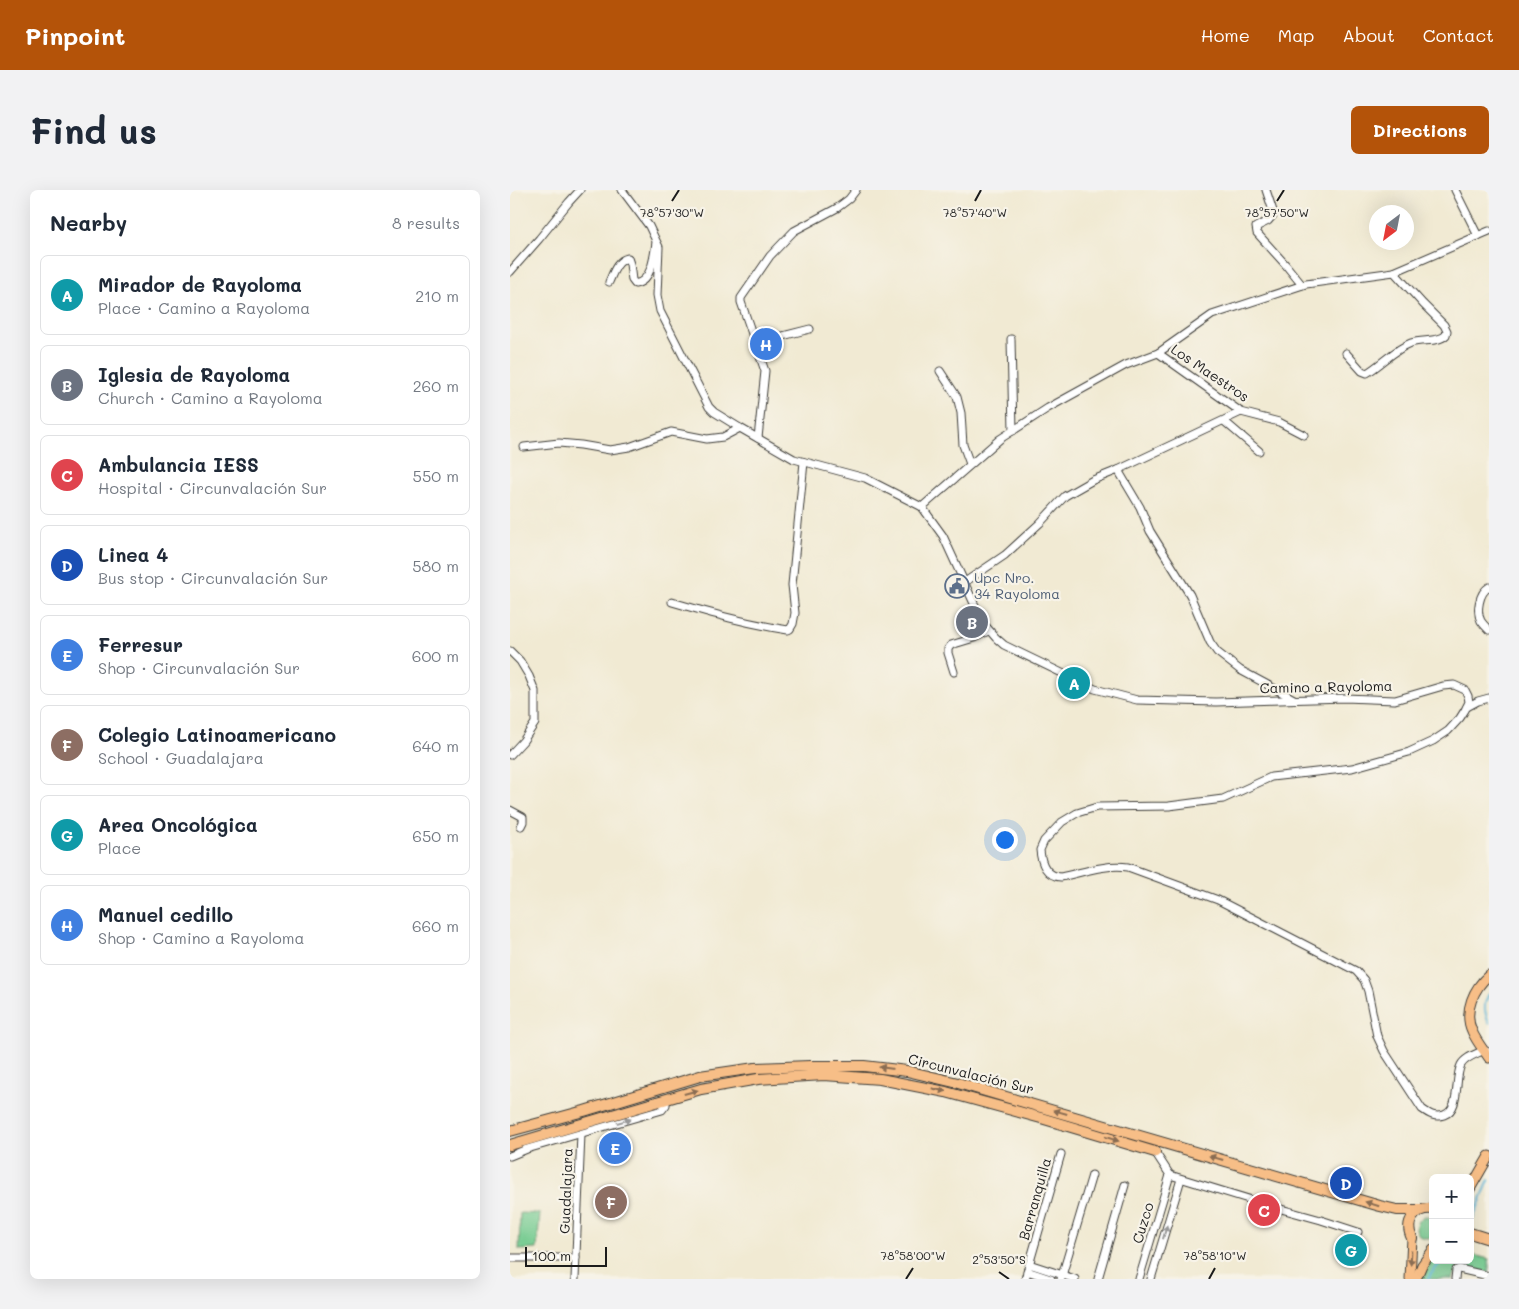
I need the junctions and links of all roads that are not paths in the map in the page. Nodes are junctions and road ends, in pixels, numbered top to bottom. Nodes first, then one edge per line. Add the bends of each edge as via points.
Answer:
1 (580, 190) edge
2 (622, 190) edge
3 (856, 190) edge
4 (1266, 190) edge
5 (1455, 190) edge
6 (1489, 231) edge
7 (1478, 236) junction
8 (656, 239) junction
9 (510, 272) edge
10 (1394, 272) junction
11 (608, 282) dead end
12 (1302, 285) junction
13 (810, 329) dead end
14 (1011, 340) dead end
15 (756, 343) junction
16 (1158, 353) junction
17 (1346, 353) dead end
18 (940, 370) dead end
19 (1242, 412) junction
20 (1224, 421) junction
21 (740, 428) junction
22 (1013, 431) junction
23 (1304, 435) dead end
24 (758, 438) junction
25 (524, 447) dead end
26 (1259, 451) dead end
27 (804, 462) junction
28 (970, 464) junction
29 (1118, 470) junction
30 (922, 507) junction
31 (964, 582) junction
32 (1489, 587) edge
33 (672, 602) dead end
34 (1489, 630) edge
35 (988, 631) junction
36 (510, 651) edge
37 (954, 672) dead end
38 (1489, 698) edge
39 (1294, 700) junction
40 (1467, 707) junction
41 (510, 755) edge
42 (510, 810) edge
43 (521, 826) dead end
44 (1489, 975) edge
45 (1487, 1054) edge
46 (666, 1099) junction
47 (510, 1131) edge
48 (581, 1134) junction
49 (511, 1145) edge
50 (526, 1145) junction
51 (1155, 1152) joint
52 (1061, 1154) dead end
53 (510, 1156) edge
54 (1489, 1156) edge
55 (1483, 1166) junction
56 (1473, 1174) edge
57 (1092, 1175) dead end
58 (1170, 1175) junction
59 (1180, 1179) junction
60 (1474, 1182) edge
61 (1125, 1185) dead end
62 (1427, 1208) edge
63 (1358, 1232) dead end
64 (1474, 1234) edge
65 (1412, 1238) joint
66 (1489, 1239) edge
67 (1429, 1255) edge
68 (510, 1258) edge
69 (576, 1258) junction
70 (1027, 1271) edge
71 (1487, 1276) edge
72 (1062, 1277) edge
73 (574, 1279) edge
74 (1050, 1279) edge
75 (1075, 1279) edge
76 (1098, 1279) edge
77 (1139, 1279) edge
78 (1151, 1279) edge
79 (1410, 1279) edge
80 (1416, 1279) edge
81 (1456, 1279) edge

1 - 9 street
2 - 8 street
3 - 15 street via 837,208 794,231 770,256 741,298
4 - 12 street via 1274,214 1256,227 1257,233
5 - 7 street
6 - 7 street
7 - 10 street
8 - 11 street via 652,264 638,284 632,280 628,258 619,262
8 - 21 street, Camino a Rayoloma via 659,246 657,295 660,311 709,406
10 - 12 street
10 - 17 street via 1444,325 1446,335 1406,345 1369,372 1364,372
12 - 16 street via 1212,315
13 - 15 street
14 - 22 street
15 - 24 street via 765,371
16 - 19 street, Los Maestros
16 - 22 street via 1126,365
18 - 28 street via 957,397 963,445
19 - 20 street
19 - 23 street, Los Maestros via 1279,422
20 - 26 street
20 - 29 street
21 - 24 street, Camino a Rayoloma
21 - 25 street via 723,437 707,439 671,432 610,450 559,443
22 - 28 street
24 - 27 street, Camino a Rayoloma
27 - 30 street, Camino a Rayoloma via 865,478
27 - 33 street via 792,585 795,612 790,629 725,618
28 - 30 street
29 - 31 street via 1066,496 1005,555
29 - 39 street via 1150,531 1190,595 1217,652 1240,670
30 - 31 street, Camino a Rayoloma via 943,536
31 - 35 street, Camino a Rayoloma
32 - 34 street via 1482,593 1479,615
35 - 37 street via 951,645 948,653
35 - 39 street, Camino a Rayoloma via 1004,645 1095,689 1137,700
36 - 41 street via 520,661 535,691 535,723
38 - 40 street
39 - 40 street, Camino a Rayoloma via 1395,700 1454,685 1465,690 1469,702
40 - 45 street via 1448,731 1409,752 1352,768 1271,777 1224,799 1169,806 1097,807 1062,822 1040,850 1044,867 1056,877 1103,866 1128,867 1218,900 1356,971 1368,991 1377,1036 1384,1051 1422,1109 1430,1115 1442,1116 1453,1107 1462,1063
42 - 43 street via 523,817
44 - 45 main road via 1474,996 1469,1013 1471,1030
48 -> 46 street via 662,1110
46 - 50 highway, Circunvalación Sur
46 -> 51 highway, Circunvalación Sur via 758,1079 801,1076 880,1079 972,1098
62 -> 47 highway, Circunvalación Sur via 1385,1208 958,1083 874,1067 767,1067 720,1072
48 - 50 street
48 - 69 street, Guadalajara
49 - 50 highway, Circunvalación Sur
50 - 53 street
51 - 58 street
52 - 70 street, Barranquilla
54 - 55 main road
55 - 56 main road
55 - 60 main road
57 - 72 street
58 - 59 street
58 - 77 street, Cuzco
59 - 63 street
78 -> 59 street, Cuzco
61 - 76 street
62 - 65 highway via 1412,1216 1409,1231
64 - 66 highway
65 -> 79 main road
67 - 80 main road
68 - 69 street
69 - 73 street, Guadalajara
70 - 72 street
70 - 74 street
71 - 81 street via 1459,1269 1456,1270
72 - 75 street

